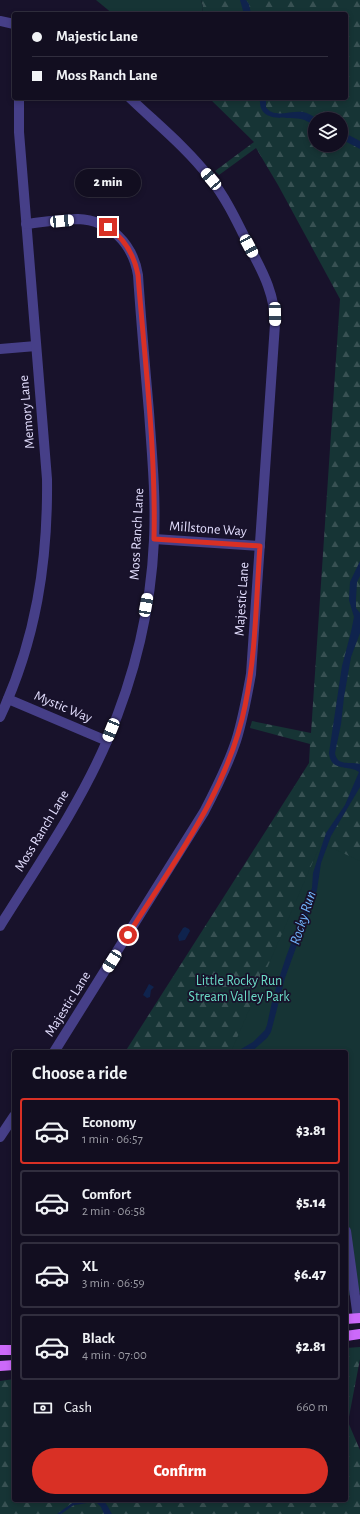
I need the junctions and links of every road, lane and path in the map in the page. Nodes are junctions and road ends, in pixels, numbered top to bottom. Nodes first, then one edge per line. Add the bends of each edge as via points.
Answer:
1 (0, 22) edge
2 (12, 24) edge
3 (19, 100) edge
4 (132, 100) edge
5 (26, 224) junction
6 (36, 346) junction
7 (0, 349) edge
8 (154, 539) junction
9 (260, 546) junction
10 (8, 699) junction
11 (0, 717) edge
12 (107, 741) junction
13 (0, 926) edge
14 (55, 1050) edge
15 (12, 1119) edge
16 (0, 1137) edge
17 (348, 1259) edge
18 (349, 1273) edge
19 (359, 1318) edge
20 (348, 1319) edge
21 (360, 1334) edge
22 (348, 1336) edge
23 (0, 1350) edge
24 (12, 1350) edge
25 (12, 1365) edge
26 (0, 1366) edge

1 - 2 street
3 - 5 street, Memory Lane via 18,132
4 - 9 street, Majestic Lane via 197,162 211,179 237,222 271,293 275,324
5 - 6 street, Memory Lane
5 - 8 street, Moss Ranch Lane via 76,219 96,222 114,232 128,246 134,257 138,275 153,460
6 - 7 street
6 - 10 street, Memory Lane via 47,479 46,545 32,627
8 - 9 street, Millstone Way
8 - 12 street, Moss Ranch Lane via 148,592 138,644 125,693
9 - 14 street, Majestic Lane via 251,674 235,742 221,778 193,831
10 - 11 street, Memory Lane
10 - 12 street, Mystic Way
12 - 13 street, Moss Ranch Lane via 74,808
15 - 16 street
17 - 18 street
18 - 19 street
19 - 20 main road
21 - 22 main road
23 - 24 main road
25 - 26 main road

